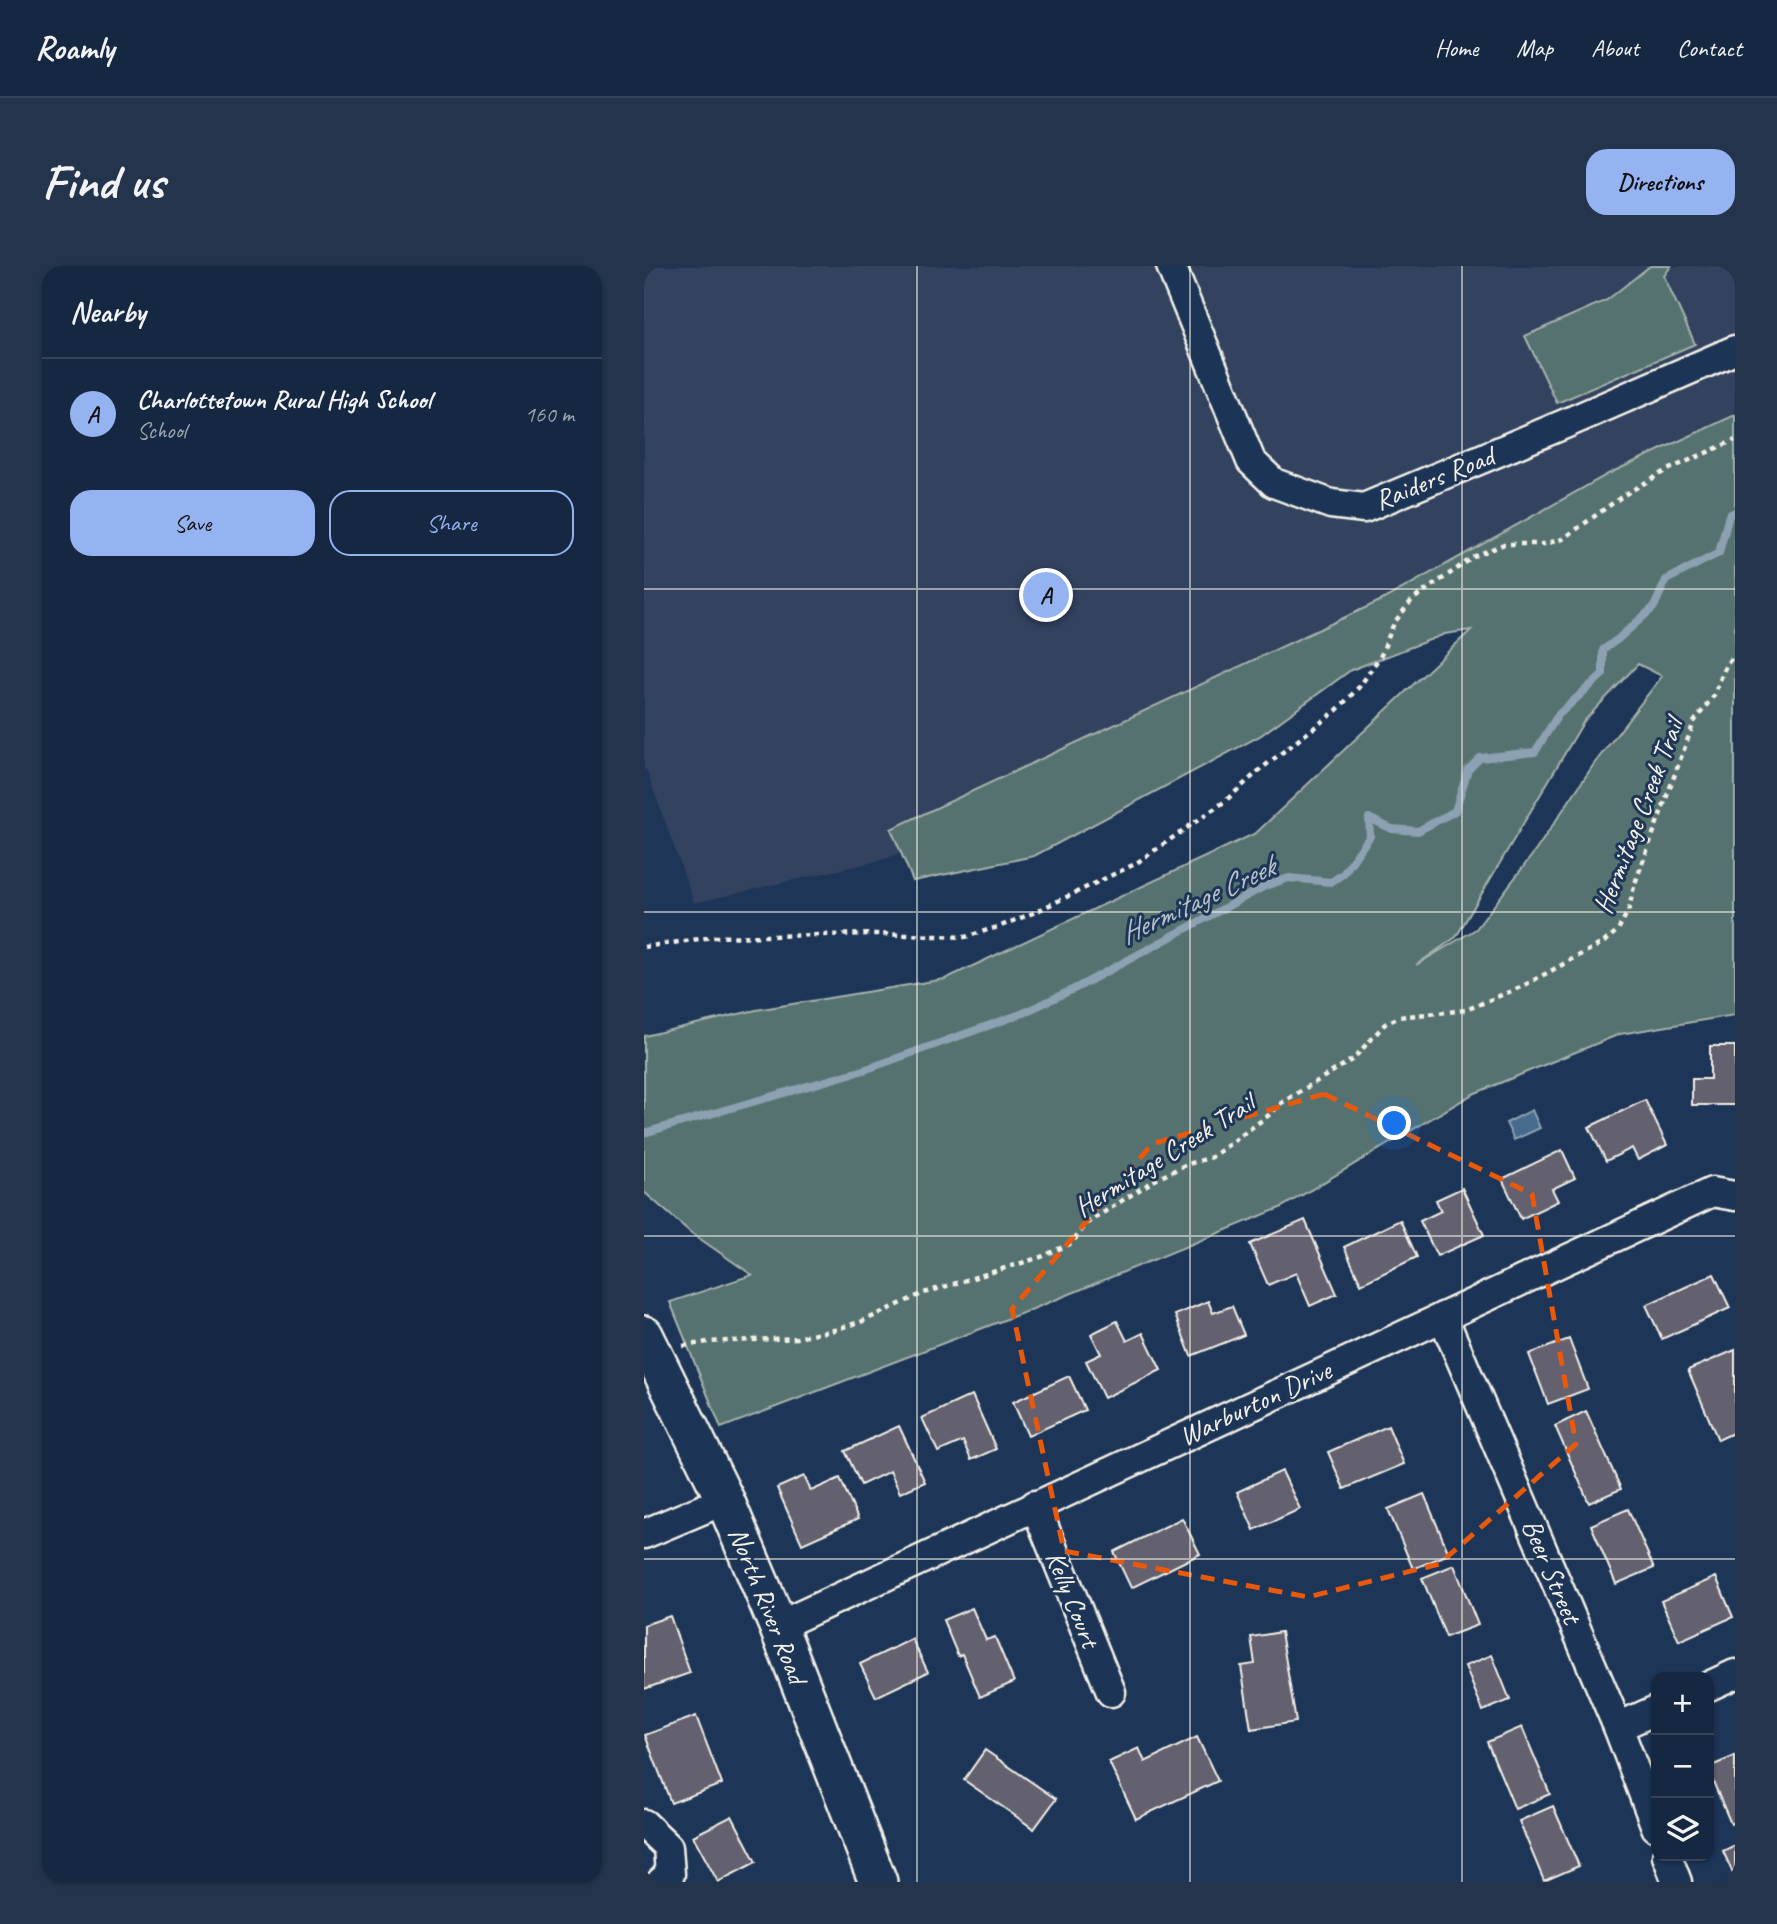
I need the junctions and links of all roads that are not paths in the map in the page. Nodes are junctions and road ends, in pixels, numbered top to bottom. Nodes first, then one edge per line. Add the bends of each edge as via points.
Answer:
1 (1171, 266) edge
2 (1735, 350) edge
3 (1735, 1196) edge
4 (1443, 1317) junction
5 (647, 1343) edge
6 (725, 1500) junction
7 (1035, 1505) junction
8 (644, 1534) edge
9 (778, 1626) junction
10 (1735, 1674) edge
11 (1714, 1684) edge
12 (1111, 1692) dead end
13 (1651, 1712) edge
14 (1619, 1727) junction
15 (1651, 1813) edge
16 (644, 1824) edge
17 (1669, 1861) edge
18 (660, 1882) edge
19 (878, 1882) edge
20 (1677, 1882) edge

1 - 2 street, Raiders Road via 1251,461 1274,483 1331,504 1364,508
3 - 4 street, Warburton Drive via 1712,1192
4 - 7 street, Warburton Drive
4 - 14 street, Beer Street
5 - 6 main road, North River Road
6 - 8 street
6 - 9 main road, North River Road
7 - 9 street, Warburton Drive
7 - 12 street, Kelly Court
9 - 19 main road, North River Road
10 - 11 street
13 - 14 street
14 - 15 street, Beer Street
16 - 18 street via 668,1847 670,1874
17 - 20 street

